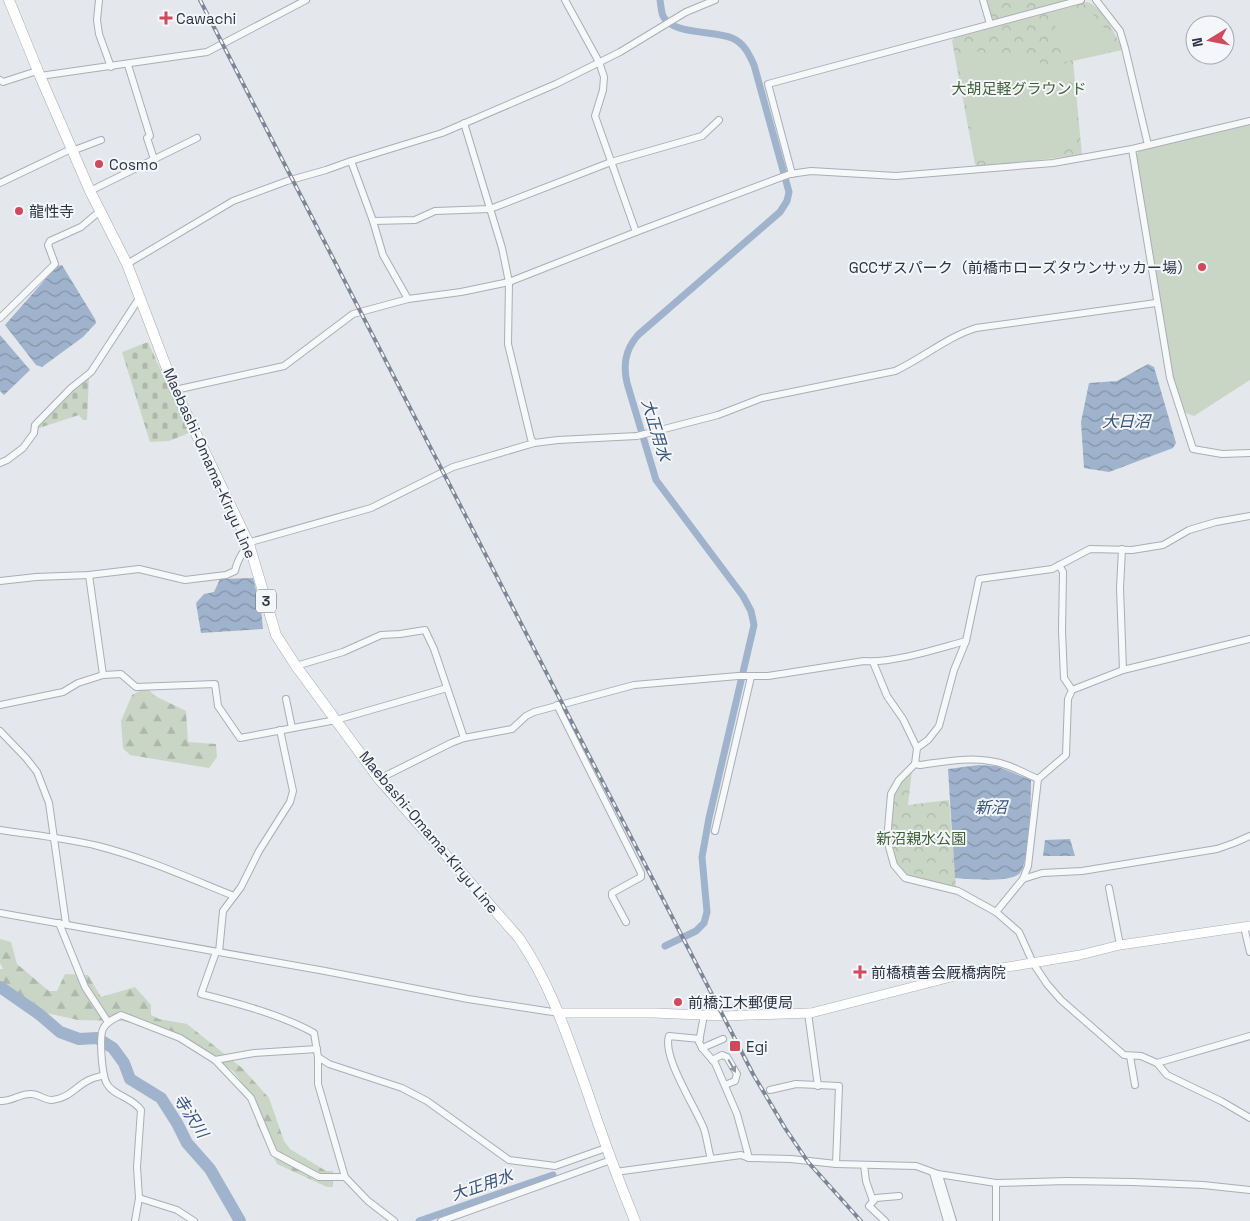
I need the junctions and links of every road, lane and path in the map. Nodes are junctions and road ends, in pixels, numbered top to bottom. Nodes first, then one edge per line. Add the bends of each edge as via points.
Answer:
1 (9, 0) edge
2 (99, 0) edge
3 (288, 0) edge
4 (306, 0) edge
5 (565, 0) edge
6 (715, 0) edge
7 (983, 0) edge
8 (1081, 0) edge
9 (1096, 0) edge
10 (291, 8) junction
11 (990, 24) junction
12 (599, 62) junction
13 (128, 65) junction
14 (111, 67) junction
15 (38, 74) junction
16 (0, 80) edge
17 (719, 120) dead end
18 (1250, 121) edge
19 (464, 123) junction
20 (197, 138) dead end
21 (101, 140) dead end
22 (1148, 145) junction
23 (1132, 149) junction
24 (72, 150) junction
25 (154, 159) junction
26 (351, 161) junction
27 (611, 162) junction
28 (791, 174) junction
29 (0, 182) edge
30 (90, 191) junction
31 (490, 209) junction
32 (100, 212) junction
33 (373, 220) junction
34 (636, 232) junction
35 (128, 264) junction
36 (510, 282) junction
37 (140, 297) junction
38 (408, 299) junction
39 (1156, 302) junction
40 (0, 318) edge
41 (175, 390) junction
42 (534, 443) junction
43 (1250, 452) edge
44 (0, 463) edge
45 (1250, 516) edge
46 (249, 544) junction
47 (1122, 549) junction
48 (1060, 565) junction
49 (90, 575) junction
50 (0, 581) edge
51 (1250, 639) edge
52 (966, 641) junction
53 (873, 662) junction
54 (296, 666) junction
55 (1123, 670) junction
56 (103, 675) junction
57 (750, 677) junction
58 (447, 688) junction
59 (1072, 690) junction
60 (286, 699) dead end
61 (0, 705) edge
62 (557, 705) junction
63 (336, 720) junction
64 (292, 728) junction
65 (280, 730) junction
66 (0, 731) edge
67 (464, 738) junction
68 (917, 748) junction
69 (915, 764) junction
70 (379, 779) junction
71 (1038, 779) junction
72 (0, 830) edge
73 (715, 831) dead end
74 (1250, 836) edge
75 (53, 837) junction
76 (1023, 879) junction
77 (1109, 888) dead end
78 (234, 896) junction
79 (996, 912) junction
80 (0, 913) edge
81 (626, 922) dead end
82 (63, 923) junction
83 (1247, 926) edge
84 (1120, 945) junction
85 (218, 952) junction
86 (1250, 952) edge
87 (1033, 963) junction
88 (560, 1013) junction
89 (808, 1013) junction
90 (704, 1015) junction
91 (108, 1022) junction
92 (1250, 1036) edge
93 (700, 1038) junction
94 (724, 1039) dead end
95 (702, 1048) junction
96 (317, 1049) junction
97 (1130, 1056) junction
98 (318, 1057) junction
99 (215, 1060) junction
100 (712, 1060) junction
101 (1157, 1063) junction
102 (104, 1075) junction
103 (724, 1085) junction
104 (818, 1086) junction
105 (1135, 1086) dead end
106 (770, 1090) dead end
107 (0, 1101) edge
108 (1250, 1118) edge
109 (609, 1154) junction
110 (748, 1158) junction
111 (711, 1159) junction
112 (836, 1164) junction
113 (864, 1165) junction
114 (615, 1172) junction
115 (936, 1174) junction
116 (345, 1177) junction
117 (996, 1182) junction
118 (1250, 1190) edge
119 (900, 1196) dead end
120 (140, 1198) junction
121 (873, 1201) junction
122 (136, 1221) edge
123 (194, 1221) edge
124 (394, 1221) edge
125 (441, 1221) edge
126 (635, 1221) edge
127 (885, 1221) edge
128 (947, 1221) edge
129 (953, 1221) edge
130 (996, 1221) edge

1 - 15 main road, Maebashi-Omama-Kiryu Line / 3
2 - 14 street via 99,34
3 - 10 street
4 - 10 street
5 - 12 street
6 - 12 street via 672,19 626,49
7 - 11 street
8 - 11 street
9 - 22 street via 1120,31
10 - 13 street via 207,52
11 - 28 street via 768,84
12 - 19 street
12 - 27 street via 604,77 595,116
13 - 14 street
13 - 25 street
14 - 15 street
15 - 16 street
15 - 24 main road, Maebashi-Omama-Kiryu Line / 3
17 - 27 street via 702,136
18 - 22 street
19 - 26 street
19 - 31 street
20 - 25 street
21 - 24 street
22 - 23 street
23 - 28 street via 1054,163 920,175 804,171
23 - 39 street
24 - 29 street
24 - 30 main road, Maebashi-Omama-Kiryu Line / 3
25 - 30 street
26 - 33 street
26 - 35 street via 233,200
27 - 31 street
27 - 34 street
28 - 34 street
30 - 32 main road, Maebashi-Omama-Kiryu Line / 3
31 - 33 street via 435,211 414,220
31 - 36 street
32 - 35 main road, Maebashi-Omama-Kiryu Line / 3
32 - 40 street via 81,227 50,241 48,245 55,264
33 - 38 street via 383,255
34 - 36 street
35 - 37 main road, Maebashi-Omama-Kiryu Line / 3
36 - 38 street
36 - 42 street via 508,344
37 - 41 main road, Maebashi-Omama-Kiryu Line / 3
37 - 44 street via 92,372 71,388 35,425 34,433 24,448
38 - 41 street via 353,314 284,366
39 - 42 street via 976,328 895,371 762,398 718,415 637,436
39 - 43 street via 1170,378 1193,450 1222,454
41 - 46 main road, Maebashi-Omama-Kiryu Line / 3
42 - 46 street via 453,466 371,508
45 - 47 street via 1189,530 1163,545
46 - 49 street via 234,571 226,575 185,580 139,569
46 - 54 main road, Maebashi-Omama-Kiryu Line / 3 via 272,623
47 - 48 street via 1090,549
47 - 55 street
48 - 52 street via 1052,569 979,579
48 - 59 street via 1064,678
49 - 50 street
49 - 56 street
51 - 55 street
52 - 53 street
52 - 68 street via 938,726
53 - 57 street
53 - 68 street via 887,696
54 - 58 street via 343,652 381,635 425,630
54 - 63 main road, Maebashi-Omama-Kiryu Line / 3
55 - 59 street
56 - 61 street via 63,692
56 - 65 street via 121,674 136,687 215,684 218,706 240,738
57 - 62 street via 634,685
57 - 73 street
58 - 63 street
58 - 67 street
59 - 71 street via 1068,699 1066,755
60 - 64 street
62 - 67 street via 530,714 512,728
62 - 81 street via 641,873 640,877 612,893
63 - 64 street
63 - 70 main road, Maebashi-Omama-Kiryu Line / 3
64 - 65 street
65 - 78 street via 293,791 290,802
66 - 75 street via 37,772 49,803
67 - 70 street
68 - 69 street
69 - 71 street via 990,760
69 - 79 street via 899,780 892,794 887,840 894,865 905,878 958,891
70 - 88 main road, Maebashi-Omama-Kiryu Line / 3 via 519,938 532,956
71 - 76 street via 1028,866
72 - 75 street
74 - 76 street via 1217,849 1082,871 1042,873
75 - 78 street via 147,861
75 - 82 street
76 - 79 street
77 - 84 street
78 - 85 street via 223,911
79 - 87 street via 1019,932
80 - 82 street
82 - 85 street
82 - 91 street via 85,987
83 - 84 street
83 - 86 street
84 - 87 street
85 - 88 street
85 - 96 street via 201,994 300,1025 314,1033
87 - 89 street via 959,975
87 - 97 street via 1061,1000 1124,1055
88 - 90 street
88 - 109 main road, Maebashi-Omama-Kiryu Line / 3
89 - 90 street
89 - 104 street
90 - 93 street
91 - 99 street via 122,1015 180,1038
91 - 102 street via 102,1030
92 - 101 street
93 - 95 street
93 - 111 street via 669,1036 667,1043 674,1066 704,1128
94 - 95 street
95 - 100 street
96 - 98 street
96 - 99 street via 254,1053
97 - 101 street via 1142,1056
97 - 105 street
98 - 109 street via 329,1064 402,1088 427,1101 509,1160 555,1166
98 - 116 street via 318,1084
99 - 116 street via 251,1098 274,1153 319,1177
100 - 103 street
100 -> 103 street via 722,1055 727,1057 737,1074 735,1081
101 - 108 street via 1167,1075
102 - 107 street via 88,1080 64,1097 53,1100 30,1094
102 - 120 street via 114,1092 135,1102 141,1110 137,1167
103 - 110 street via 737,1114
104 - 106 street via 796,1084
104 - 112 street via 839,1086
109 - 114 main road, 3
109 - 125 street
110 - 111 street via 741,1155
110 - 112 street
111 - 114 street
112 - 113 street
113 - 115 street via 916,1166
113 - 121 street
114 - 126 main road, 3
115 - 117 street
115 - 128 street
115 - 129 street
116 - 124 street
117 - 118 street via 1134,1182
117 - 130 street
119 - 121 street
120 - 122 street
120 - 123 street via 177,1210
121 - 127 street via 869,1206

